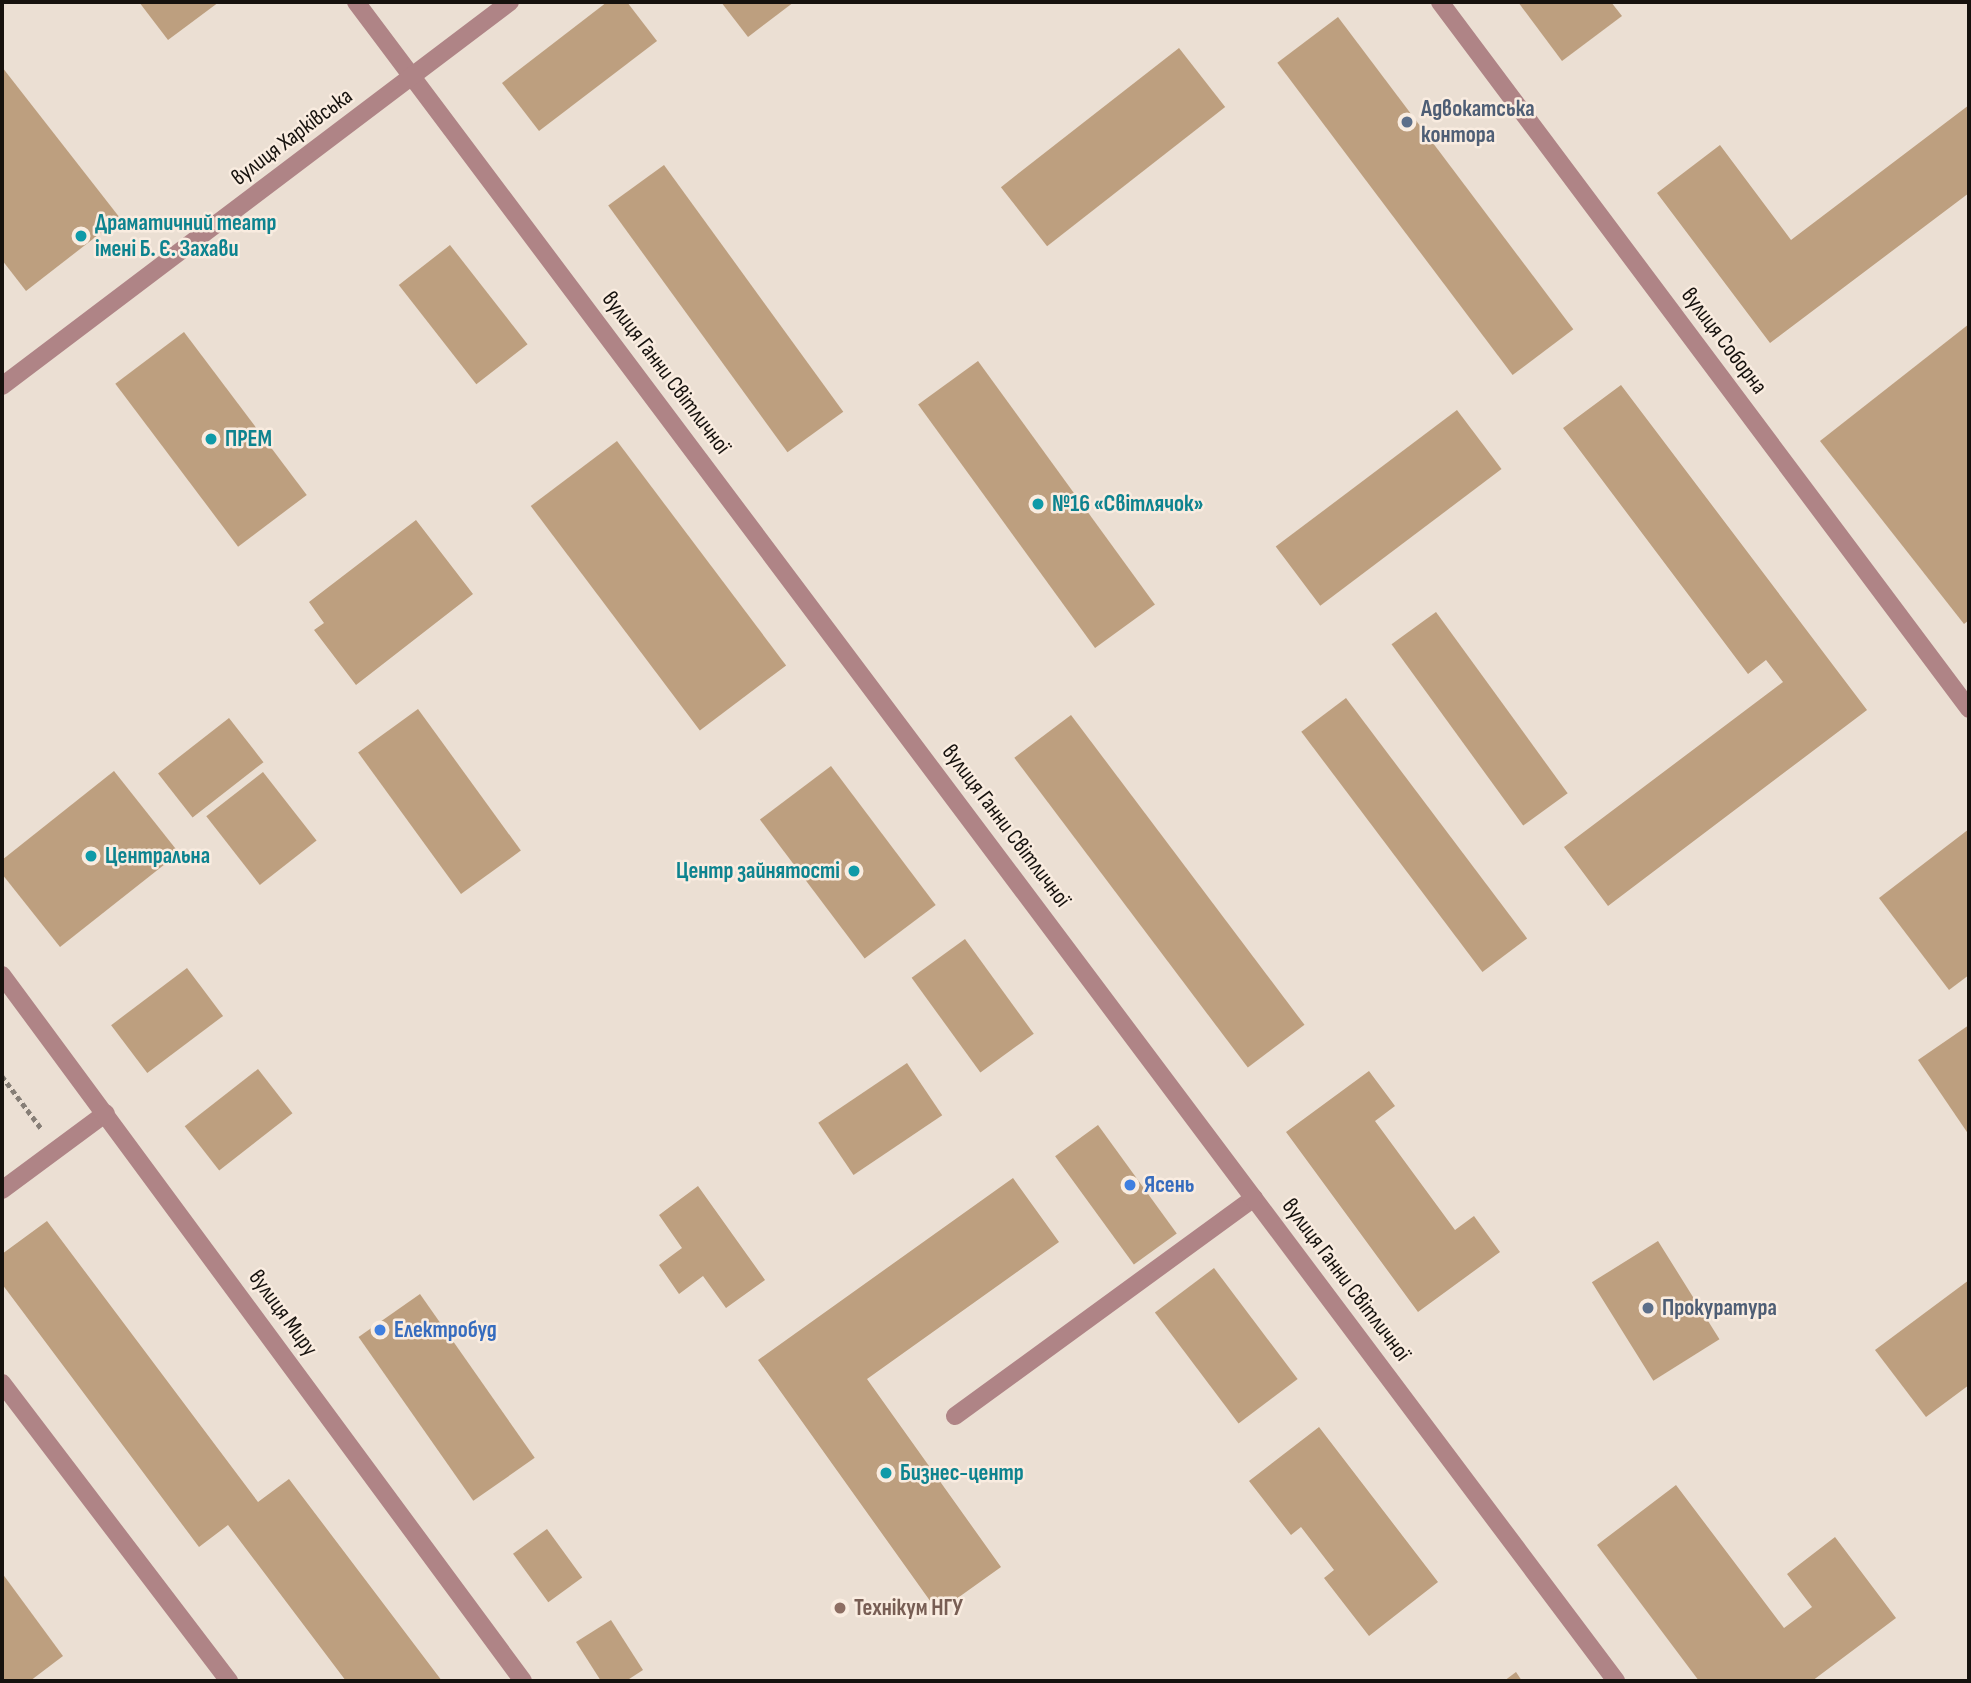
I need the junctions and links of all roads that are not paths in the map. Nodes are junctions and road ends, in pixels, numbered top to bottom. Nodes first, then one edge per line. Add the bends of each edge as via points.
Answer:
1 (356, 2) edge
2 (510, 2) edge
3 (1440, 2) edge
4 (413, 76) junction
5 (2, 386) edge
6 (1969, 709) edge
7 (2, 975) edge
8 (106, 1112) junction
9 (2, 1190) edge
10 (1254, 1198) junction
11 (2, 1383) edge
12 (955, 1416) dead end
13 (229, 1681) edge
14 (523, 1681) edge
15 (1616, 1681) edge

1 - 4 street, вулиця Ганни Світличної
2 - 4 street, вулиця Харківська
3 - 6 street, вулиця Соборна
4 - 5 street, вулиця Харківська
4 - 10 street, вулиця Ганни Світличної
7 - 8 street, вулиця Миру
8 - 9 street
8 - 14 street, вулиця Миру
10 - 12 street
10 - 15 street, вулиця Ганни Світличної
11 - 13 street

